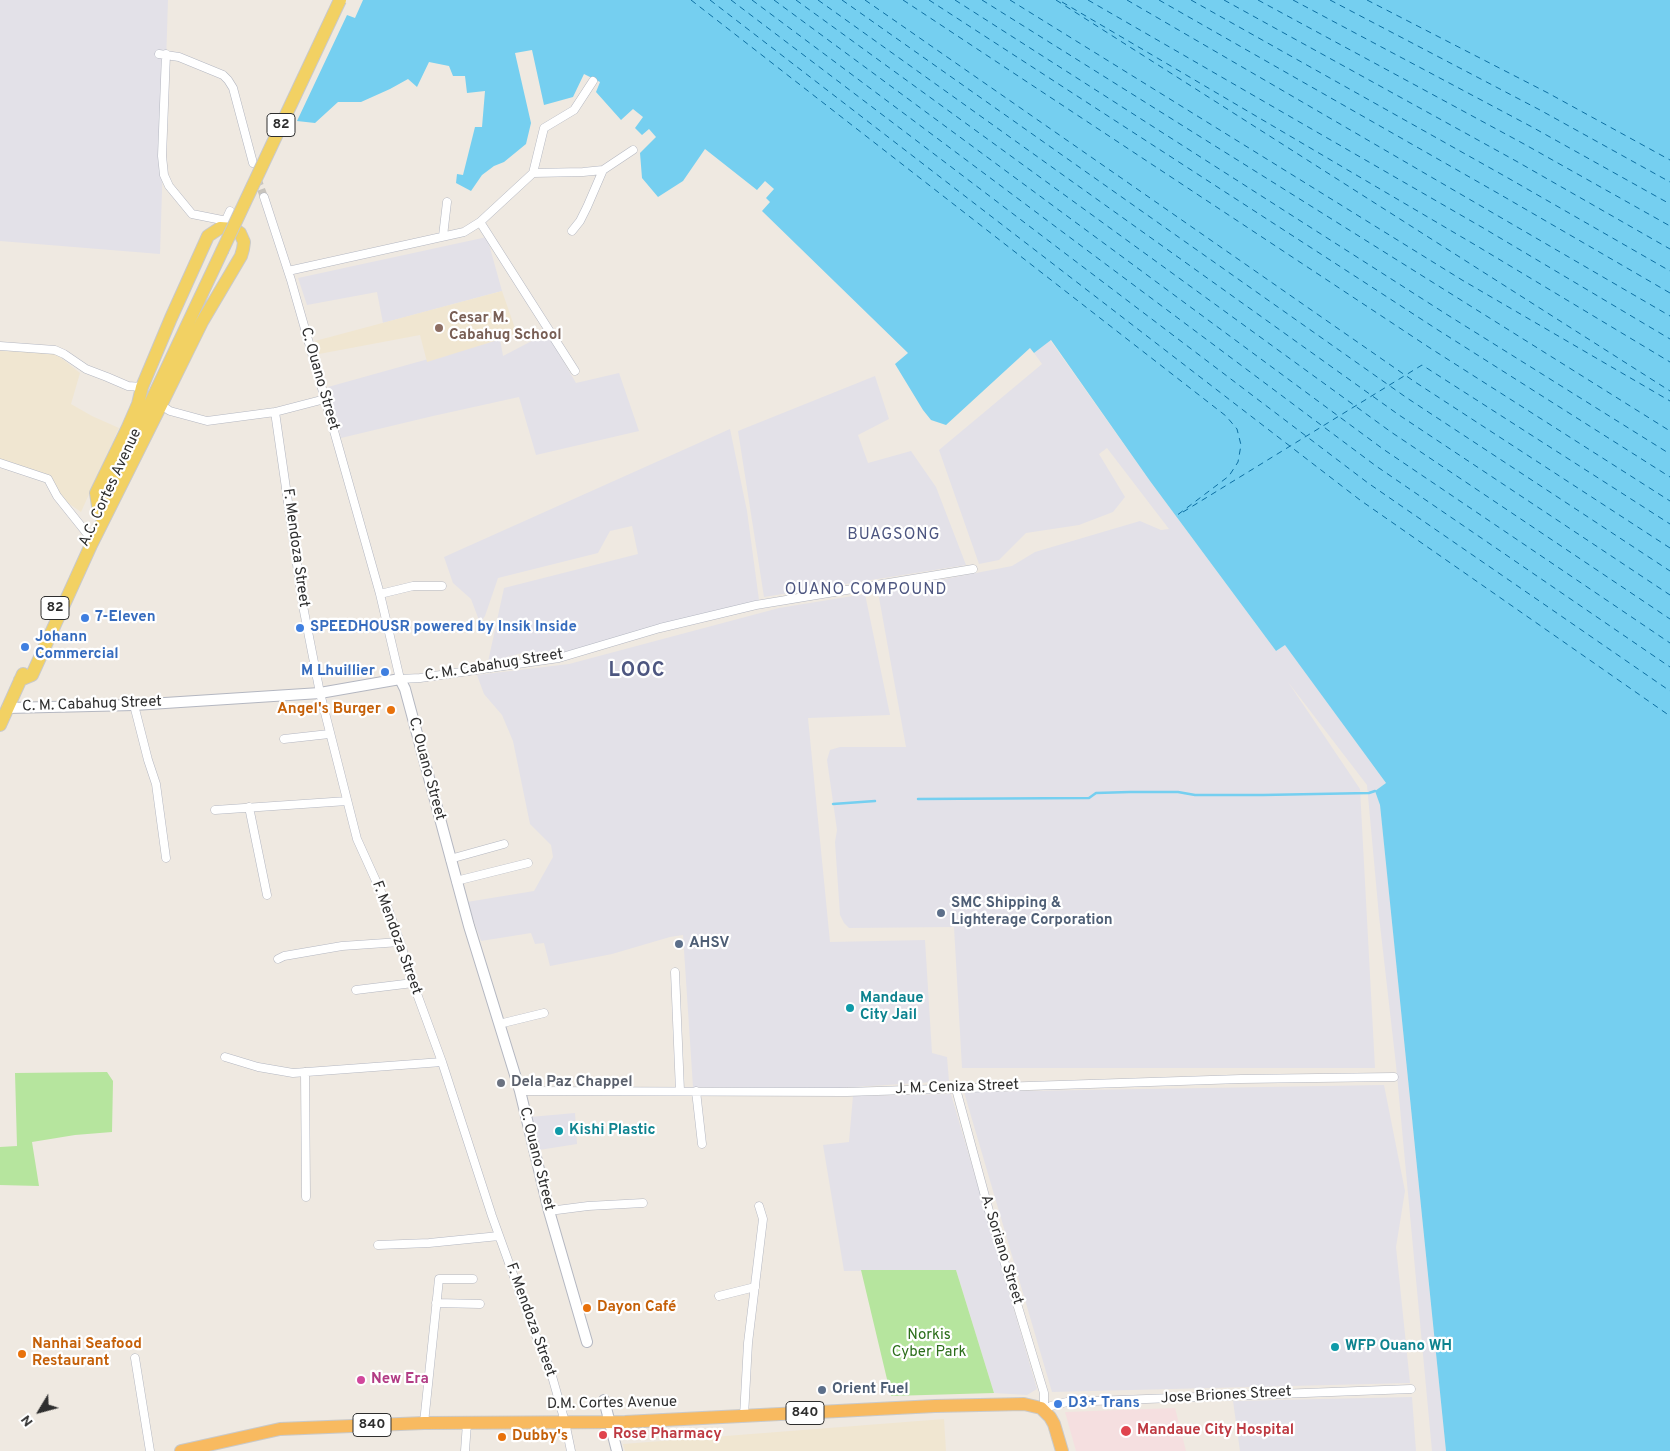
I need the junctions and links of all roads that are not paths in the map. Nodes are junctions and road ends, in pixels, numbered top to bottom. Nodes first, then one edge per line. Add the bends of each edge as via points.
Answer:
1 (340, 0) edge
2 (593, 81) dead end
3 (633, 150) dead end
4 (253, 163) dead end
5 (603, 170) junction
6 (533, 173) junction
7 (264, 197) tunnel mouth
8 (447, 202) dead end
9 (230, 211) dead end
10 (480, 222) junction
11 (228, 225) junction
12 (572, 231) dead end
13 (442, 236) junction
14 (288, 271) junction
15 (0, 346) edge
16 (575, 371) dead end
17 (142, 387) junction
18 (325, 399) junction
19 (161, 405) junction
20 (275, 412) junction
21 (0, 463) edge
22 (100, 512) junction
23 (89, 536) junction
24 (973, 570) dead end
25 (442, 586) dead end
26 (380, 594) junction
27 (400, 679) junction
28 (20, 680) junction
29 (320, 693) junction
30 (134, 704) junction
31 (7, 708) junction
32 (0, 724) edge
33 (329, 734) junction
34 (284, 739) dead end
35 (347, 801) junction
36 (250, 807) junction
37 (215, 810) dead end
38 (504, 844) dead end
39 (166, 858) dead end
40 (450, 859) junction
41 (528, 863) dead end
42 (456, 881) junction
43 (267, 895) dead end
44 (400, 942) junction
45 (278, 959) dead end
46 (675, 972) dead end
47 (413, 983) junction
48 (356, 990) dead end
49 (544, 1013) dead end
50 (499, 1024) junction
51 (226, 1057) dead end
52 (442, 1062) junction
53 (304, 1072) junction
54 (1394, 1077) dead end
55 (956, 1089) junction
56 (520, 1091) junction
57 (680, 1091) junction
58 (696, 1091) junction
59 (702, 1144) dead end
60 (306, 1197) dead end
61 (643, 1203) dead end
62 (759, 1206) dead end
63 (549, 1211) junction
64 (499, 1236) junction
65 (378, 1245) dead end
66 (473, 1279) dead end
67 (755, 1287) junction
68 (719, 1296) dead end
69 (436, 1302) junction
70 (480, 1304) dead end
71 (587, 1342) dead end
72 (135, 1358) dead end
73 (1411, 1389) dead end
74 (604, 1400) dead end
75 (1044, 1411) junction
76 (744, 1416) junction
77 (424, 1422) junction
78 (565, 1422) junction
79 (609, 1422) junction
80 (467, 1423) junction
81 (186, 1450) edge
82 (150, 1451) edge
83 (465, 1451) edge
84 (571, 1451) edge
85 (617, 1451) edge
86 (1062, 1451) edge

1 - 22 main road, A.C. Cortes Avenue / 82, bridge
2 - 6 street via 574,110 544,128
3 - 5 street
4 - 11 street via 233,88 223,74 162,54 164,176 192,214 217,218
5 - 6 street
5 - 12 street
6 - 10 street
7 - 14 street, C. Ouano Street
8 - 13 street
9 - 11 street
10 - 13 street via 464,232
10 - 16 street
11 - 17 main road via 208,236
11 - 19 main road via 242,236 242,251
13 - 14 street
14 - 18 street, C. Ouano Street
15 - 17 street via 55,350 128,386
17 - 22 main road via 134,412 96,493
18 - 20 street
18 - 26 street, C. Ouano Street
19 - 20 street via 170,411 207,420
19 - 28 main road via 91,545 32,675
20 - 29 street, F. Mendoza Street via 303,606
21 - 23 street via 48,479 57,496
22 - 23 main road, A.C. Cortes Avenue / 82
23 - 28 main road, A.C. Cortes Avenue / 82
24 - 27 street, C. M. Cabahug Street via 756,606 660,628 559,658
25 - 26 street via 413,586
26 - 27 street, C. Ouano Street
27 - 29 street, C. M. Cabahug Street
27 - 40 street, C. Ouano Street
28 - 31 main road, A.C. Cortes Avenue / 82
29 - 30 street, C. M. Cabahug Street
29 - 33 street, F. Mendoza Street
30 - 31 street, C. M. Cabahug Street
30 - 39 street via 156,784
31 - 32 main road, A.C. Cortes Avenue / 82
33 - 34 street
33 - 35 street, F. Mendoza Street
35 - 36 street
35 - 44 street, F. Mendoza Street via 356,839
36 - 37 street
36 - 43 street
38 - 40 street
40 - 42 street, C. Ouano Street
41 - 42 street
42 - 50 street, C. Ouano Street
44 - 45 street via 342,946
44 - 47 street, F. Mendoza Street
46 - 57 street
47 - 48 street
47 - 52 street, F. Mendoza Street
49 - 50 street
50 - 56 street, C. Ouano Street
51 - 53 street via 258,1067
52 - 53 street
52 - 64 street, F. Mendoza Street
53 - 60 street
54 - 55 street, J. M. Ceniza Street
55 - 58 street, J. M. Ceniza Street
55 - 75 street, A. Soriano Street via 1044,1393
56 - 57 street, J. M. Ceniza Street
56 - 63 street, C. Ouano Street
57 - 58 street, J. M. Ceniza Street
58 - 59 street
61 - 63 street
62 - 67 street via 763,1219
63 - 71 street, C. Ouano Street
64 - 65 street
64 - 78 street, F. Mendoza Street via 550,1369
66 - 69 street via 439,1279
67 - 68 street
67 - 76 street
69 - 70 street
69 - 77 street
72 - 82 street
73 - 75 street, Jose Briones Street via 1067,1402
74 - 79 street
75 - 76 highway, D.M. Cortes Avenue / 840 via 1029,1405 1003,1404
75 - 86 highway via 1054,1424
76 - 79 highway, D.M. Cortes Avenue / 840
77 - 80 highway, D.M. Cortes Avenue / 840
77 - 81 highway, D.M. Cortes Avenue / 840 via 280,1429
78 - 79 highway, D.M. Cortes Avenue / 840
78 - 80 highway, D.M. Cortes Avenue / 840
78 - 84 street, F. Mendoza Street
79 - 85 street
80 - 83 street

